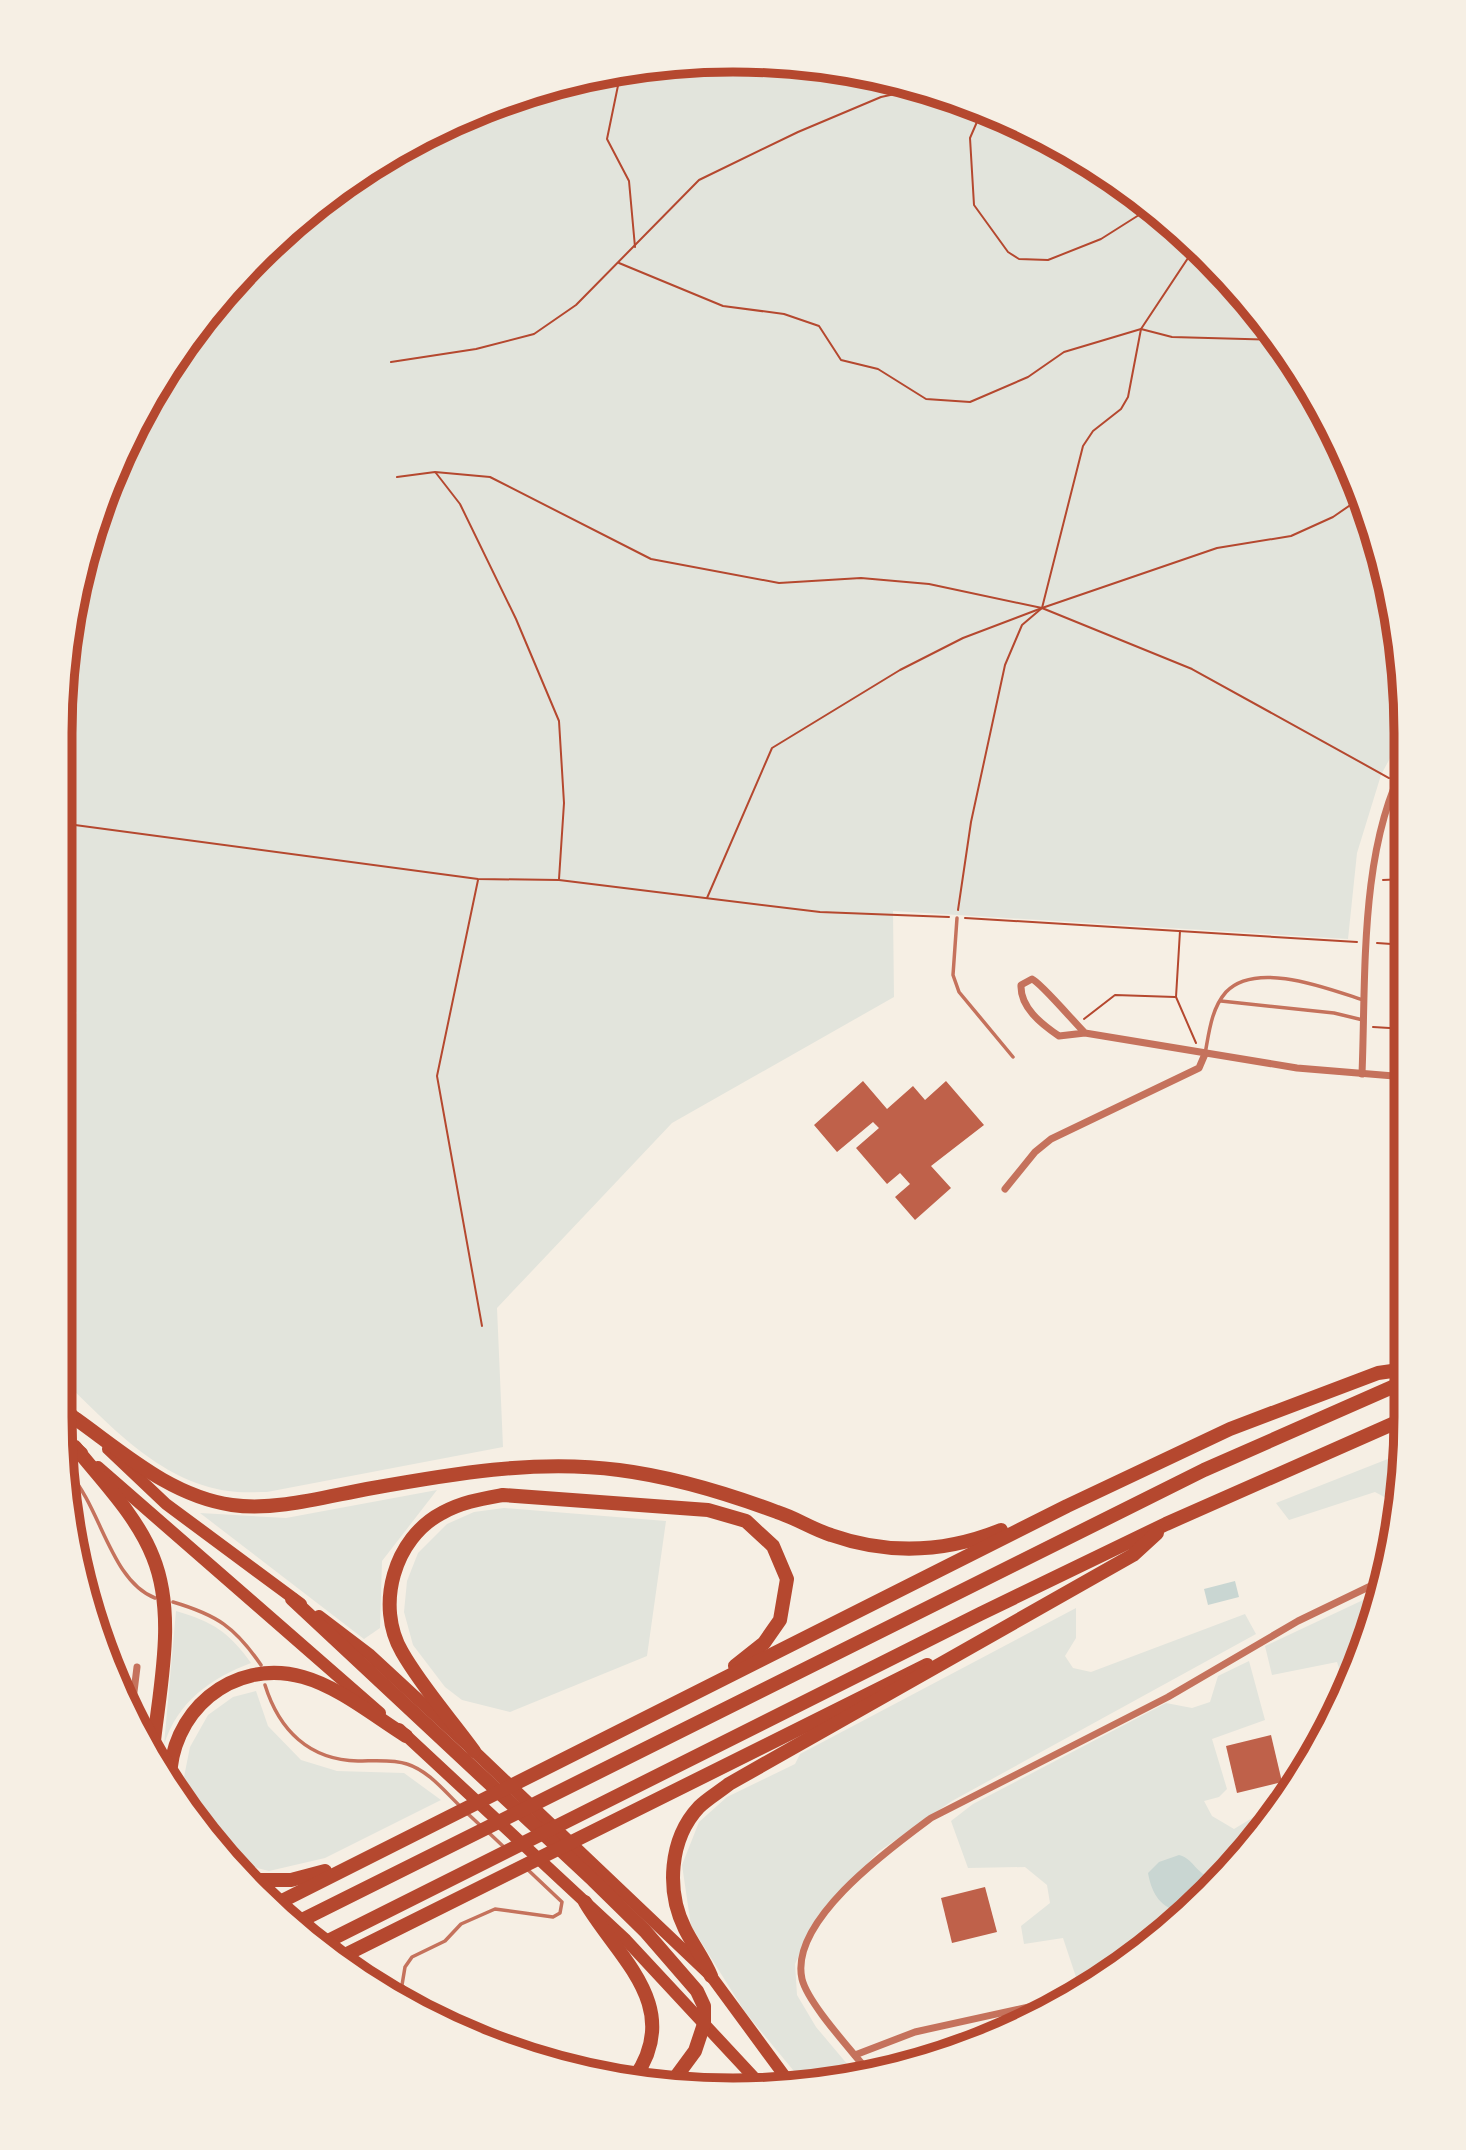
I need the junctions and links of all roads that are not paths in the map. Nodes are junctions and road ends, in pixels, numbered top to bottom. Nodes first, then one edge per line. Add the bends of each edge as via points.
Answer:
1 (1394, 789) edge
2 (957, 918) road end
3 (1365, 1000) junction
4 (1221, 1001) junction
5 (1363, 1023) junction
6 (1085, 1033) junction
7 (1202, 1054) junction
8 (1013, 1057) dead end
9 (1362, 1074) junction
10 (1394, 1076) edge
11 (1005, 1189) dead end
12 (1394, 1371) edge
13 (1394, 1386) edge
14 (72, 1415) edge
15 (76, 1419) junction
16 (1394, 1424) edge
17 (73, 1445) edge
18 (75, 1447) junction
19 (75, 1480) edge
20 (1067, 1506) junction
21 (1166, 1524) junction
22 (1373, 1585) edge
23 (155, 1598) dead end
24 (292, 1599) joint
25 (173, 1602) dead end
26 (964, 1650) junction
27 (261, 1665) dead end
28 (137, 1667) dead end
29 (265, 1685) dead end
30 (695, 1694) junction
31 (134, 1695) edge
32 (406, 1735) junction
33 (154, 1737) edge
34 (473, 1756) junction
35 (172, 1767) edge
36 (510, 1852) dead end
37 (366, 1857) junction
38 (519, 1861) dead end
39 (599, 1877) junction
40 (260, 1880) edge
41 (282, 1901) edge
42 (585, 1902) junction
43 (303, 1919) edge
44 (327, 1940) edge
45 (347, 1954) edge
46 (711, 1976) junction
47 (408, 1993) edge
48 (1033, 2006) edge
49 (704, 2024) junction
50 (855, 2055) junction
51 (864, 2066) edge
52 (638, 2071) edge
53 (677, 2076) edge
54 (785, 2076) edge
55 (755, 2077) edge

1 - 3 street via 1374,855
2 - 8 lane via 953,975 959,992
3 - 4 lane via 1278,978 1243,982 1227,991
3 - 5 street
4 - 5 lane via 1334,1013
4 - 7 lane
5 - 9 street
6 - 6 street via 1056,1006 1040,982 1032,979 1021,985 1020,996 1046,1027 1059,1036
6 - 7 street
7 - 9 street
7 - 11 street via 1199,1068 1051,1139
9 - 10 street
12 - 20 highway via 1230,1430
13 - 43 highway via 1204,1470
14 - 15 main road
15 - 20 highway via 161,1480 199,1499 234,1505 278,1505 460,1472 533,1466 618,1470 705,1487 864,1545 912,1550 978,1539
15 - 24 main road via 166,1504
16 - 21 highway
17 - 18 main road
18 - 32 main road
18 - 33 highway via 141,1533 162,1586 164,1635
19 - 23 lane via 128,1580
20 - 30 highway
21 - 26 highway via 1133,1555
21 - 44 highway
22 - 50 street via 1298,1621 1168,1698 931,1818 899,1842 815,1923 800,1956 806,1990
24 - 34 highway
25 - 27 lane via 209,1612 241,1636
26 - 45 highway
26 - 46 highway via 729,1784 699,1808 680,1836 673,1868 674,1898 684,1929
28 - 31 street
29 - 36 lane via 278,1719 307,1749 338,1761 403,1762 421,1769
30 - 34 highway via 764,1643 780,1620 787,1579 773,1546 746,1521 708,1510 503,1495 470,1500 439,1514 408,1543 393,1573 389,1615 400,1650
30 - 37 highway
32 - 35 highway via 316,1682 290,1674 253,1675 218,1689 191,1714 174,1748
32 - 42 main road
34 - 39 highway
37 - 40 highway via 291,1880
37 - 41 highway
38 - 47 lane via 558,1897 563,1906 556,1916 495,1909 461,1924 445,1941 412,1957 402,1985
39 - 46 main road
39 - 49 highway via 697,1991 704,2006
42 - 49 main road
42 - 52 highway via 634,1968 649,2001 651,2032
46 - 54 main road
48 - 50 street via 915,2032
49 - 53 highway via 695,2051
49 - 55 main road
50 - 51 street

